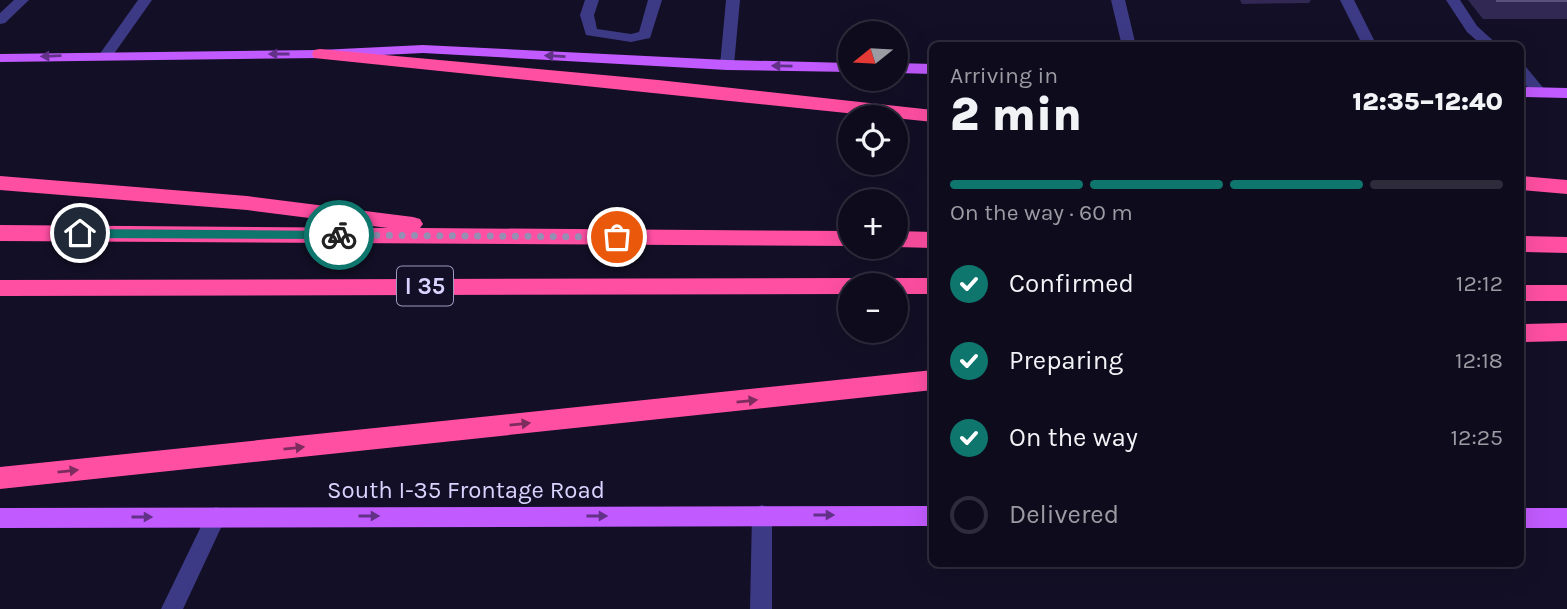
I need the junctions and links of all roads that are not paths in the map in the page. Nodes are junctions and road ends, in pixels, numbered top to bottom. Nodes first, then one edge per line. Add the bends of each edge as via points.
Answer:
1 (22, 0) edge
2 (145, 0) edge
3 (592, 0) edge
4 (655, 0) edge
5 (733, 0) edge
6 (1118, 0) edge
7 (1347, 0) edge
8 (1453, 0) edge
9 (0, 20) edge
10 (1128, 42) edge
11 (1368, 42) edge
12 (1487, 42) edge
13 (320, 54) junction
14 (106, 55) junction
15 (0, 58) edge
16 (727, 65) junction
17 (838, 68) edge
18 (908, 68) edge
19 (929, 69) edge
20 (1524, 74) edge
21 (1524, 92) edge
22 (1540, 93) junction
23 (1567, 93) edge
24 (929, 116) edge
25 (0, 183) edge
26 (1524, 183) edge
27 (1567, 187) edge
28 (0, 233) edge
29 (509, 236) junction
30 (838, 239) edge
31 (908, 239) edge
32 (929, 240) edge
33 (1524, 244) edge
34 (1567, 245) edge
35 (838, 286) edge
36 (908, 286) edge
37 (929, 286) edge
38 (0, 288) edge
39 (1524, 293) edge
40 (1567, 293) edge
41 (1567, 332) edge
42 (1524, 333) edge
43 (929, 380) edge
44 (0, 478) edge
45 (762, 515) junction
46 (929, 516) edge
47 (216, 517) junction
48 (0, 518) edge
49 (1524, 518) edge
50 (1567, 518) edge
51 (172, 609) edge
52 (761, 609) edge

1 - 9 street
2 - 14 street
3 - 4 street via 587,15 591,32 631,38 645,35
5 - 16 street
6 - 10 street
7 - 11 street
8 - 12 street via 1472,29
13 -> 14 main road
16 -> 13 main road via 423,50
13 - 24 highway
14 -> 15 main road
17 -> 16 main road
18 - 19 main road
20 - 22 street
21 - 22 main road
22 - 23 main road
25 - 29 highway via 247,203
26 - 27 highway
28 - 29 highway, I 35
29 - 30 highway, I 35
31 - 32 highway
33 - 34 highway
35 - 38 highway, I 35
36 - 37 highway
39 - 40 highway
41 - 42 highway
44 -> 43 highway
45 -> 46 main road, South I-35 Frontage Road
47 -> 45 main road, South I-35 Frontage Road
45 - 52 street
48 -> 47 main road, South I-35 Frontage Road
47 - 51 street
49 - 50 main road

